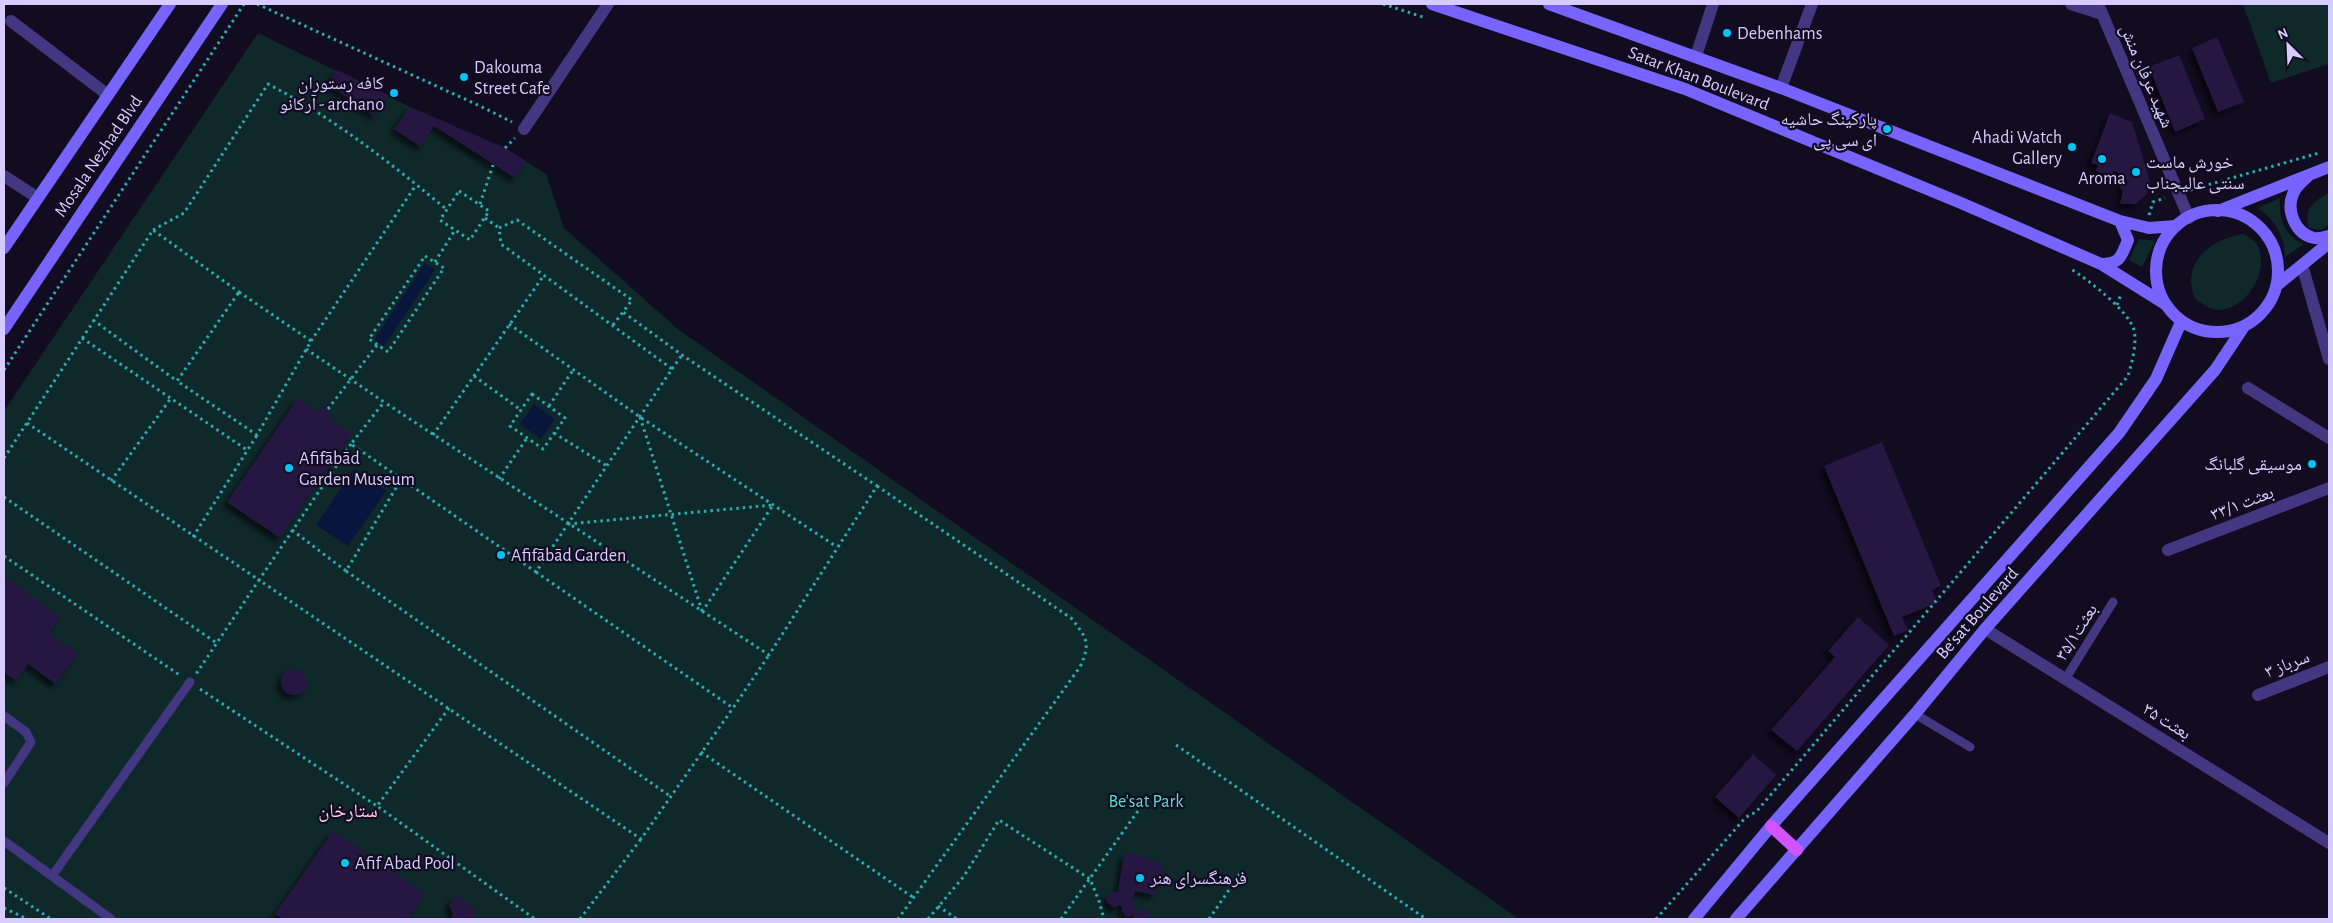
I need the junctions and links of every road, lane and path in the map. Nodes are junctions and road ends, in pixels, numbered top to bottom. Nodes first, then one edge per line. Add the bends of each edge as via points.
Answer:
1 (170, 4) edge
2 (222, 4) edge
3 (244, 4) edge
4 (257, 4) edge
5 (608, 4) edge
6 (1383, 4) edge
7 (1432, 4) edge
8 (1549, 4) edge
9 (1713, 4) edge
10 (1812, 4) edge
11 (2071, 4) edge
12 (2100, 9) edge
13 (1426, 18) dead end
14 (11, 20) dead end
15 (1696, 56) junction
16 (1782, 88) junction
17 (108, 95) junction
18 (524, 129) joint
19 (2320, 153) dead end
20 (494, 165) dead end
21 (2329, 167) edge
22 (2310, 174) junction
23 (4, 176) edge
24 (416, 184) junction
25 (2178, 193) junction
26 (38, 198) junction
27 (479, 204) junction
28 (446, 209) junction
29 (2218, 211) junction
30 (484, 218) junction
31 (2189, 218) junction
32 (2120, 221) junction
33 (2176, 226) junction
34 (2145, 227) junction
35 (500, 228) junction
36 (153, 230) junction
37 (455, 230) junction
38 (2329, 236) edge
39 (2329, 243) edge
40 (4, 248) edge
41 (435, 262) junction
42 (2064, 264) dead end
43 (2101, 264) junction
44 (2302, 265) junction
45 (544, 275) junction
46 (2126, 280) junction
47 (2276, 286) junction
48 (239, 292) junction
49 (2165, 304) junction
50 (2117, 305) junction
51 (623, 312) junction
52 (93, 320) junction
53 (2181, 322) junction
54 (510, 324) junction
55 (613, 325) junction
56 (2243, 328) junction
57 (4, 329) edge
58 (82, 338) junction
59 (311, 341) junction
60 (377, 345) junction
61 (306, 349) junction
62 (682, 355) junction
63 (2329, 359) edge
64 (672, 369) junction
65 (4, 370) edge
66 (573, 370) junction
67 (474, 376) junction
68 (177, 381) junction
69 (351, 381) junction
70 (2248, 388) dead end
71 (171, 398) junction
72 (384, 402) junction
73 (549, 406) junction
74 (328, 409) dead end
75 (521, 410) junction
76 (640, 417) junction
77 (26, 423) junction
78 (554, 433) junction
79 (433, 434) junction
80 (257, 435) junction
81 (527, 438) junction
82 (2329, 438) edge
83 (351, 444) junction
84 (248, 450) junction
85 (4, 458) edge
86 (607, 466) junction
87 (402, 478) junction
88 (499, 479) junction
89 (111, 481) junction
90 (877, 486) junction
91 (2329, 488) edge
92 (4, 497) edge
93 (773, 505) junction
94 (671, 515) junction
95 (568, 524) junction
96 (292, 530) junction
97 (193, 537) junction
98 (837, 548) junction
99 (2168, 550) dead end
100 (4, 556) edge
101 (346, 571) junction
102 (536, 572) junction
103 (259, 580) junction
104 (2113, 602) dead end
105 (702, 612) junction
106 (1985, 629) junction
107 (218, 644) junction
108 (769, 655) junction
109 (2329, 667) edge
110 (2066, 678) junction
111 (190, 682) junction
112 (2258, 694) dead end
113 (449, 708) junction
114 (734, 708) junction
115 (1916, 714) junction
116 (4, 716) edge
117 (1176, 746) dead end
118 (1970, 747) dead end
119 (701, 752) junction
120 (4, 783) edge
121 (670, 796) junction
122 (1146, 801) dead end
123 (377, 806) junction
124 (1771, 826) junction
125 (641, 838) junction
126 (4, 841) edge
127 (2329, 843) edge
128 (1797, 850) junction
129 (1242, 871) dead end
130 (52, 876) junction
131 (1090, 879) junction
132 (4, 888) edge
133 (914, 898) junction
134 (938, 906) junction
135 (4, 908) edge
136 (27, 919) edge
137 (51, 919) edge
138 (111, 919) edge
139 (535, 919) edge
140 (580, 919) edge
141 (898, 919) edge
142 (928, 919) edge
143 (957, 919) edge
144 (1061, 919) edge
145 (1104, 919) edge
146 (1209, 919) edge
147 (1426, 919) edge
148 (1656, 919) edge
149 (1694, 919) edge
150 (1736, 919) edge

1 - 17 main road, Mosala Nezhad Blvd
2 - 57 main road, Mosala Nezhad Blvd
3 - 65 path
4 - 18 path
5 - 18 street
6 - 13 path
7 - 43 main road, Satar Khan Boulevard via 1685,89 1961,202
8 - 15 main road, Satar Khan Boulevard
9 - 15 street
10 - 16 street
11 - 12 street
12 - 25 street, شهید عرفان منش
14 - 17 street
15 - 16 main road, Satar Khan Boulevard
16 - 32 main road, Satar Khan Boulevard
17 - 26 main road, Mosala Nezhad Blvd
19 - 25 path
20 - 27 path
21 - 22 main road
22 - 29 main road
22 - 38 main road via 2293,193 2290,210 2295,223 2306,235 2315,238
23 - 26 street
24 - 28 path
24 - 36 path via 362,141 268,84 184,213
24 - 59 path
25 - 31 street, شهید عرفان منش
25 - 34 path via 2153,202
26 - 40 main road, Mosala Nezhad Blvd
27 - 28 path via 459,191
27 - 30 path via 490,211
28 - 37 path via 440,220
29 - 31 main road via 2203,212
29 - 47 main road via 2236,213 2252,221 2265,234 2274,250 2278,268
30 - 35 path
30 - 37 path via 470,240
31 - 33 main road
32 - 34 main road, Satar Khan Boulevard
32 - 43 main road via 2128,240 2122,257 2113,264
33 - 34 main road, Satar Khan Boulevard
33 - 49 main road via 2165,239 2157,263 2158,288
35 - 45 path via 501,244
35 - 51 path via 517,220 632,300
36 - 48 path
36 - 52 path
37 - 41 path
39 - 44 main road
41 - 60 path via 425,256 368,339
41 - 60 path via 444,268 388,352
42 - 50 path
43 - 46 main road, Satar Khan Boulevard
44 - 47 main road
44 - 63 street
45 - 54 path
45 - 55 path
46 - 49 main road, Satar Khan Boulevard
46 - 50 path
47 - 56 main road via 2269,303
48 - 59 path
48 - 68 path
49 - 53 main road
50 - 148 path via 2134,329 2133,358 2128,376 1756,812 1746,817
51 - 55 path
51 - 62 path
52 - 58 path
52 - 68 path
53 - 56 main road via 2206,331
53 - 124 main road, Be'sat Boulevard via 2156,379 2119,433
54 - 66 path
54 - 67 path
55 - 64 path
56 - 106 main road, Be'sat Boulevard via 2215,370
58 - 71 path
58 - 77 path
59 - 61 path
60 - 69 path
61 - 69 path
61 - 80 path
62 - 64 path
62 - 90 path
64 - 76 path
66 - 73 path
66 - 76 path
67 - 75 path
67 - 79 path
68 - 80 path
69 - 72 path
69 - 74 path
70 - 82 street
71 - 84 path
71 - 89 path
72 - 79 path
72 - 83 path
73 - 75 path via 532,394
73 - 78 path via 565,418
75 - 81 path via 510,426
76 - 86 path
76 - 93 path
76 - 94 path
77 - 85 path
77 - 89 path
78 - 81 path via 543,449
78 - 86 path
79 - 88 path
80 - 84 path
81 - 88 path
83 - 87 path
83 - 96 path
84 - 97 path
86 - 95 path
87 - 101 path
87 - 102 path
88 - 95 path
89 - 97 path
90 - 98 path
90 - 133 path via 1071,618 1084,634 1087,651 1080,667
91 - 99 street, ۳۳/۱ بعثت
92 - 107 path
93 - 94 path
93 - 98 path
93 - 105 path
94 - 95 path
94 - 105 path
95 - 102 path
95 - 105 path
96 - 101 path
96 - 103 path
97 - 103 path
98 - 108 path
100 - 111 path
101 - 121 path
102 - 114 path
103 - 107 path
103 - 113 path
104 - 110 lane, بعثت۳۵/۱
105 - 108 path
106 - 110 street, ۳۵ بعثت
106 - 115 main road, Be'sat Boulevard
107 - 111 path
108 - 114 path
109 - 112 street, ۳ سرباز
110 - 127 street, ۳۵ بعثت
111 - 123 path
111 - 130 lane
113 - 123 path
113 - 125 path
114 - 119 path
115 - 118 lane
115 - 128 main road, Be'sat Boulevard
116 - 120 lane via 26,732 31,742
117 - 147 path
119 - 121 path
119 - 133 path
121 - 125 path
122 - 131 path
123 - 139 path
124 - 128 main road
124 - 149 main road, Be'sat Boulevard
125 - 140 path
126 - 130 lane
128 - 150 main road, Be'sat Boulevard
129 - 146 path
130 - 138 lane
131 - 134 path via 999,820 964,876
131 - 144 path
131 - 145 path
132 - 137 path
133 - 141 path
134 - 142 path
134 - 143 path
135 - 136 path

